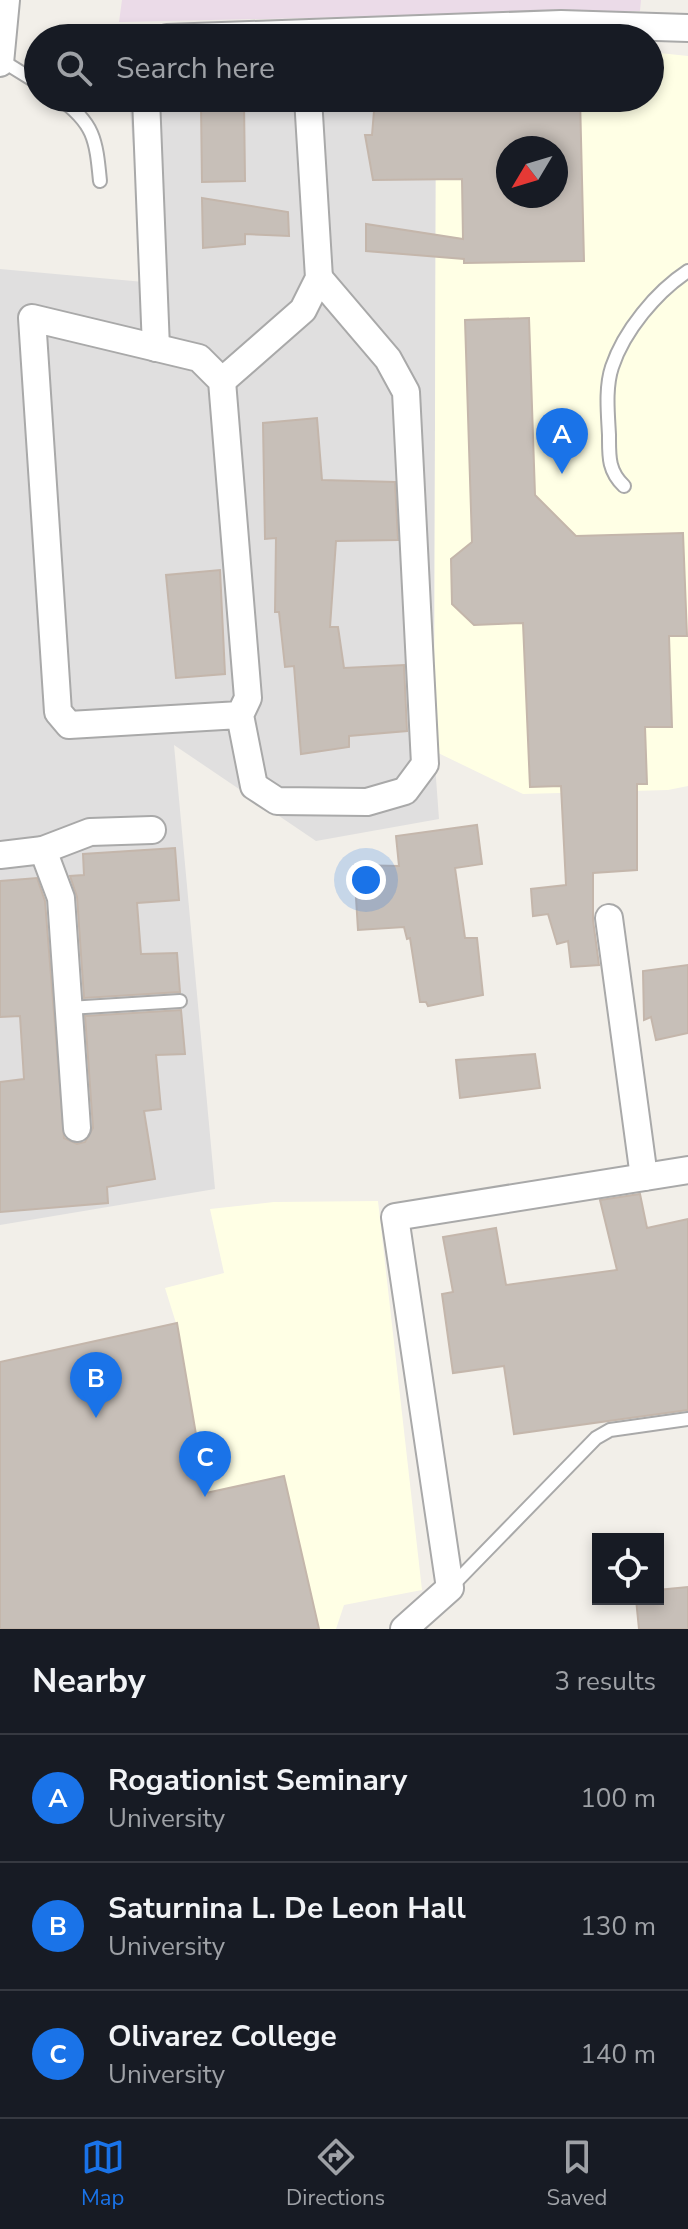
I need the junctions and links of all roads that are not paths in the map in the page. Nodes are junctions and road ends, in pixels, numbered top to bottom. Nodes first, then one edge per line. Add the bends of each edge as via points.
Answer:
1 (6, 0) edge
2 (664, 27) edge
3 (688, 28) edge
4 (0, 62) edge
5 (24, 75) edge
6 (79, 112) edge
7 (147, 112) edge
8 (309, 112) edge
9 (100, 181) dead end
10 (688, 271) edge
11 (319, 278) junction
12 (156, 348) junction
13 (222, 381) junction
14 (624, 486) dead end
15 (240, 715) junction
16 (152, 830) dead end
17 (43, 850) junction
18 (0, 855) edge
19 (609, 918) dead end
20 (180, 1001) dead end
21 (69, 1008) junction
22 (77, 1128) dead end
23 (688, 1170) edge
24 (644, 1177) junction
25 (688, 1419) edge
26 (450, 1588) junction
27 (404, 1629) edge

1 - 4 street
2 - 3 street
4 - 5 lane
6 - 9 lane via 92,129
7 - 12 street
8 - 11 street
10 - 14 lane via 671,282 629,334 612,369 609,464
11 - 13 street via 303,310
11 - 15 street via 388,359 406,392 425,764 405,791 367,802 277,801 254,786
12 - 13 street via 199,358
12 - 15 street via 32,318 58,712 69,725
13 - 15 street via 248,698
16 - 17 street via 90,832
17 - 18 street
17 - 21 street via 61,898
19 - 24 street
20 - 21 lane
21 - 22 street
23 - 24 street
24 - 26 street via 395,1217
25 - 26 lane via 610,1430 596,1438
26 - 27 street

